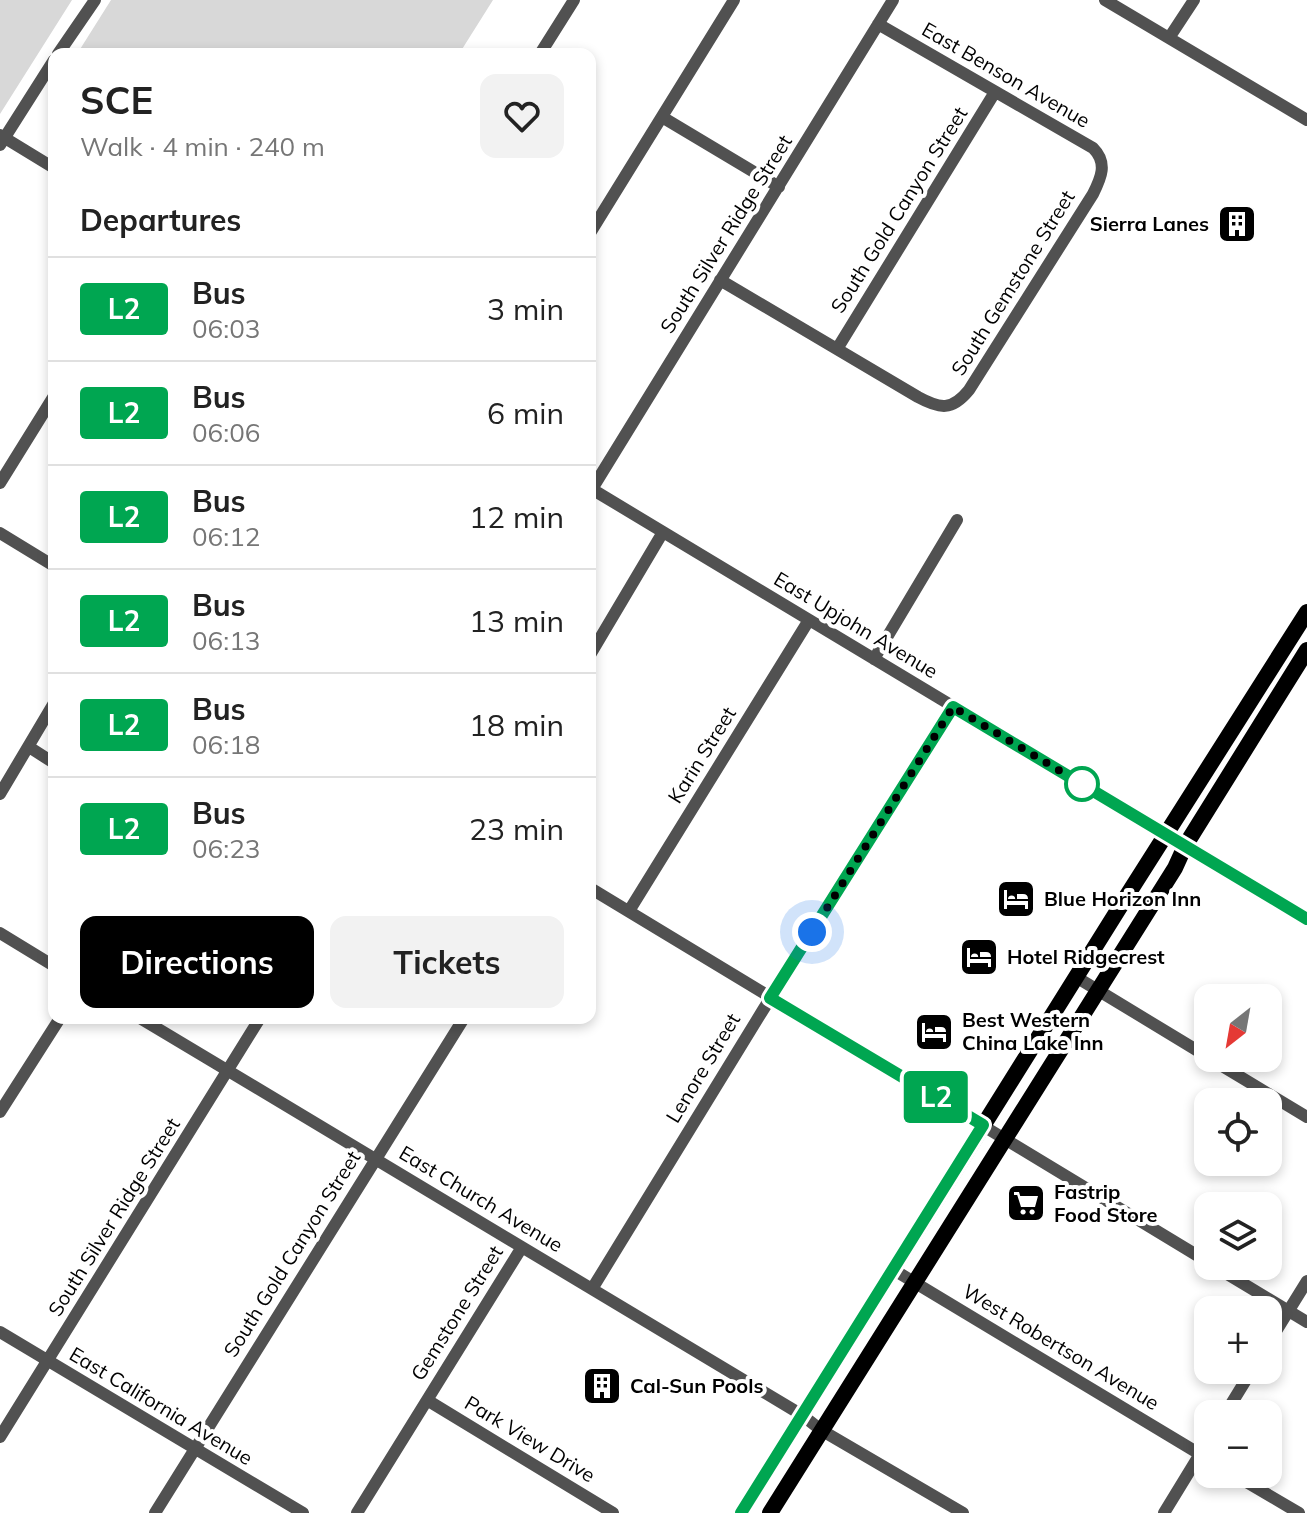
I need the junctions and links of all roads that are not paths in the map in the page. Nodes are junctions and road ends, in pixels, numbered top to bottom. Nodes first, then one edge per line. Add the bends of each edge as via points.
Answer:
1 (95, 0) edge
2 (574, 0) edge
3 (734, 0) edge
4 (893, 0) edge
5 (1105, 0) edge
6 (1194, 0) edge
7 (878, 24) junction
8 (1169, 38) junction
9 (62, 48) edge
10 (544, 48) edge
11 (48, 69) edge
12 (995, 92) junction
13 (662, 117) junction
14 (1307, 120) edge
15 (2, 139) edge
16 (48, 165) edge
17 (1103, 169) joint
18 (779, 187) junction
19 (596, 223) edge
20 (720, 280) junction
21 (837, 349) junction
22 (48, 406) edge
23 (596, 480) edge
24 (0, 483) edge
25 (596, 491) edge
26 (957, 520) dead end
27 (663, 532) junction
28 (0, 533) edge
29 (48, 562) edge
30 (1306, 614) edge
31 (809, 620) junction
32 (596, 645) edge
33 (1307, 650) edge
34 (874, 659) junction
35 (953, 707) junction
36 (48, 714) edge
37 (29, 747) junction
38 (48, 759) edge
39 (0, 794) edge
40 (1165, 834) junction
41 (1185, 846) junction
42 (596, 892) edge
43 (629, 911) junction
44 (1307, 919) edge
45 (0, 933) edge
46 (48, 962) edge
47 (1076, 977) junction
48 (1098, 991) junction
49 (770, 998) junction
50 (56, 1024) edge
51 (150, 1024) edge
52 (256, 1024) edge
53 (460, 1024) edge
54 (1194, 1049) edge
55 (228, 1070) junction
56 (1232, 1072) edge
57 (0, 1112) edge
58 (1307, 1117) edge
59 (983, 1125) junction
60 (1005, 1139) junction
61 (376, 1159) junction
62 (522, 1247) junction
63 (1194, 1254) edge
64 (894, 1270) junction
65 (1237, 1280) edge
66 (1307, 1281) edge
67 (914, 1282) junction
68 (592, 1289) junction
69 (1289, 1311) junction
70 (1282, 1322) edge
71 (1307, 1322) edge
72 (0, 1332) edge
73 (48, 1361) junction
74 (427, 1400) junction
75 (802, 1415) junction
76 (821, 1430) junction
77 (0, 1437) edge
78 (195, 1449) junction
79 (1194, 1451) edge
80 (1194, 1471) edge
81 (1257, 1488) edge
82 (155, 1513) edge
83 (303, 1513) edge
84 (357, 1513) edge
85 (613, 1513) edge
86 (741, 1513) edge
87 (770, 1513) edge
88 (963, 1513) edge
89 (1164, 1513) edge
90 (1299, 1513) edge

1 - 9 street
2 - 10 street
3 - 13 street
4 - 7 street, South Silver Ridge Street
5 - 8 street
6 - 8 street
7 - 12 street, East Benson Avenue
7 - 18 street, South Silver Ridge Street
8 - 14 street
11 - 15 street
12 - 17 street, East Benson Avenue via 1093,148
12 - 21 street, South Gold Canyon Street
13 - 18 street
13 - 19 street
15 - 16 street
17 - 21 street, South Gemstone Street via 1093,194 963,398 945,407 930,404
18 - 20 street, South Silver Ridge Street
20 - 21 street
20 - 23 street, South Silver Ridge Street
22 - 24 street
25 - 27 street, East Upjohn Avenue
26 - 34 street
27 - 31 street, East Upjohn Avenue
27 - 32 street
28 - 29 street
30 - 40 main road
31 - 34 street, East Upjohn Avenue
31 - 43 street, Karin Street
33 - 41 main road
34 - 35 street, East Upjohn Avenue
35 - 40 street, East Upjohn Avenue
35 - 49 street, Lenore Street
36 - 37 street
37 - 38 street
37 - 39 street
40 - 41 street, East Upjohn Avenue
40 - 47 main road
41 - 44 main road
41 - 48 main road
42 - 43 street
43 - 49 street
45 - 46 street
47 - 48 street
47 - 59 main road
48 - 54 street
48 - 60 main road
49 - 59 street
49 - 68 street, Lenore Street
50 - 57 street
51 - 55 street, East Church Avenue
52 - 55 street, South Silver Ridge Street
53 - 61 street, South Gold Canyon Street
55 - 61 street, East Church Avenue
55 - 73 street, South Silver Ridge Street
56 - 58 street
59 - 60 street
59 - 64 main road
60 - 63 street
60 - 67 main road
61 - 62 street, East Church Avenue
61 - 78 street, South Gold Canyon Street
62 - 68 street, East Church Avenue
62 - 74 street, Gemstone Street
64 - 67 street, West Robertson Avenue
64 - 75 main road
65 - 69 street
66 - 69 street
67 - 76 main road
67 - 79 street, West Robertson Avenue
68 - 75 street, East Church Avenue
69 - 70 street
69 - 71 street
72 - 73 street, East California Avenue
73 - 77 street, South Silver Ridge Street
73 - 78 street, East California Avenue
74 - 84 street
74 - 85 street, Park View Drive
75 - 76 street, East Church Avenue
75 - 86 main road
76 - 87 main road
76 - 88 street, East Church Avenue
78 - 82 street, South Gold Canyon Street
78 - 83 street, East California Avenue
80 - 89 street
81 - 90 street

